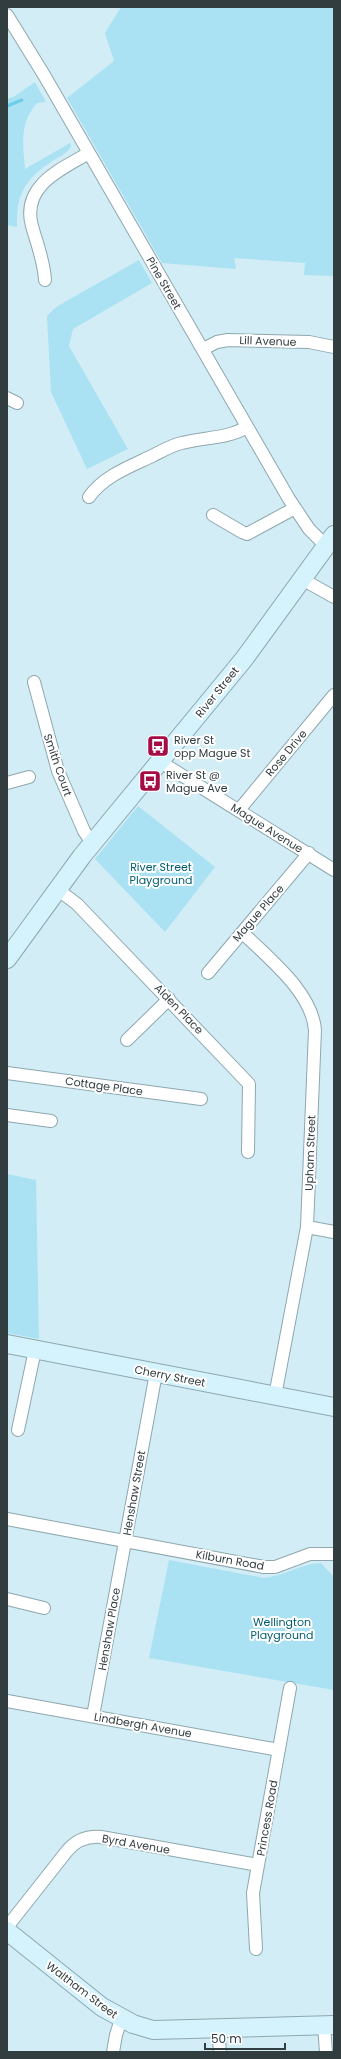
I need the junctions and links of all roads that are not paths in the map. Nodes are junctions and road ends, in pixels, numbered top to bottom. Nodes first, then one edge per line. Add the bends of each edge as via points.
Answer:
1 (7, 15) edge
2 (89, 153) junction
3 (45, 280) dead end
4 (334, 347) edge
5 (203, 349) junction
6 (247, 427) junction
7 (89, 497) dead end
8 (295, 508) junction
9 (213, 515) dead end
10 (330, 540) edge
11 (302, 579) junction
12 (334, 597) edge
13 (34, 682) dead end
14 (334, 695) edge
15 (159, 761) junction
16 (29, 777) dead end
17 (7, 783) edge
18 (239, 810) junction
19 (92, 843) junction
20 (309, 853) junction
21 (334, 870) edge
22 (57, 889) junction
23 (243, 933) junction
24 (7, 959) edge
25 (208, 973) dead end
26 (169, 999) junction
27 (127, 1040) dead end
28 (7, 1073) edge
29 (200, 1099) dead end
30 (7, 1114) edge
31 (51, 1121) dead end
32 (248, 1152) dead end
33 (307, 1227) junction
34 (334, 1232) edge
35 (7, 1344) edge
36 (35, 1350) junction
37 (156, 1373) junction
38 (275, 1396) junction
39 (334, 1407) edge
40 (18, 1430) dead end
41 (7, 1519) edge
42 (125, 1541) junction
43 (334, 1554) edge
44 (7, 1599) edge
45 (44, 1608) dead end
46 (290, 1688) dead end
47 (7, 1701) edge
48 (93, 1716) junction
49 (279, 1750) junction
50 (258, 1865) junction
51 (7, 1927) edge
52 (7, 1931) edge
53 (256, 1949) dead end
54 (121, 2019) junction
55 (329, 2025) edge
56 (218, 2028) junction
57 (113, 2052) edge
58 (220, 2052) edge
59 (326, 2052) edge

1 - 2 street, Pine Street
2 - 3 street via 50,176 40,186 33,199 30,219 42,259
2 - 5 street, Pine Street
4 - 5 street, Lill Avenue via 309,342 233,340 217,342
5 - 6 street, Pine Street
6 - 7 street via 228,435 174,446 108,478
6 - 8 street, Pine Street
8 - 9 street via 247,534
8 - 10 street, Pine Street via 312,534
10 - 11 street, River Street
11 - 12 street
11 - 15 street, River Street via 244,659
13 - 19 street, Smith Court via 58,772 84,831
14 - 18 street, Rose Drive
15 - 18 street, Mague Avenue
15 - 19 street, River Street
16 - 17 street
18 - 20 street, Mague Avenue
19 - 22 street, River Street
20 - 21 street, Mague Avenue
20 - 23 street, Mague Place
22 - 24 street, River Street
22 - 26 street, Alden Place via 77,904
23 - 25 street, Mague Place
23 - 33 street, Upham Street via 298,990 308,1003 314,1019
26 - 27 street
26 - 32 street, Alden Place via 249,1084
28 - 29 street, Cottage Place
30 - 31 street
33 - 34 street
33 - 38 street, Upham Street
35 - 36 street, Cherry Street
36 - 37 street, Cherry Street
36 - 40 street
37 - 38 street, Cherry Street
37 - 42 street, Henshaw Street
38 - 39 street, Cherry Street
41 - 42 street, Henshaw Street
42 - 43 street, Kilburn Road via 268,1567 275,1567 310,1554
42 - 48 street, Henshaw Place
44 - 45 street
46 - 49 street, Princess Road
47 - 48 street, Lindbergh Avenue
48 - 49 street, Lindbergh Avenue
49 - 50 street, Princess Road
50 - 51 street, Byrd Avenue via 101,1837 85,1838 75,1842 66,1851
50 - 53 street, Princess Road via 253,1898
52 - 54 street, Waltham Street via 102,2007
54 - 56 street, Waltham Street via 153,2030
54 - 57 street
55 - 56 street, Waltham Street
55 - 59 street
56 - 58 street

